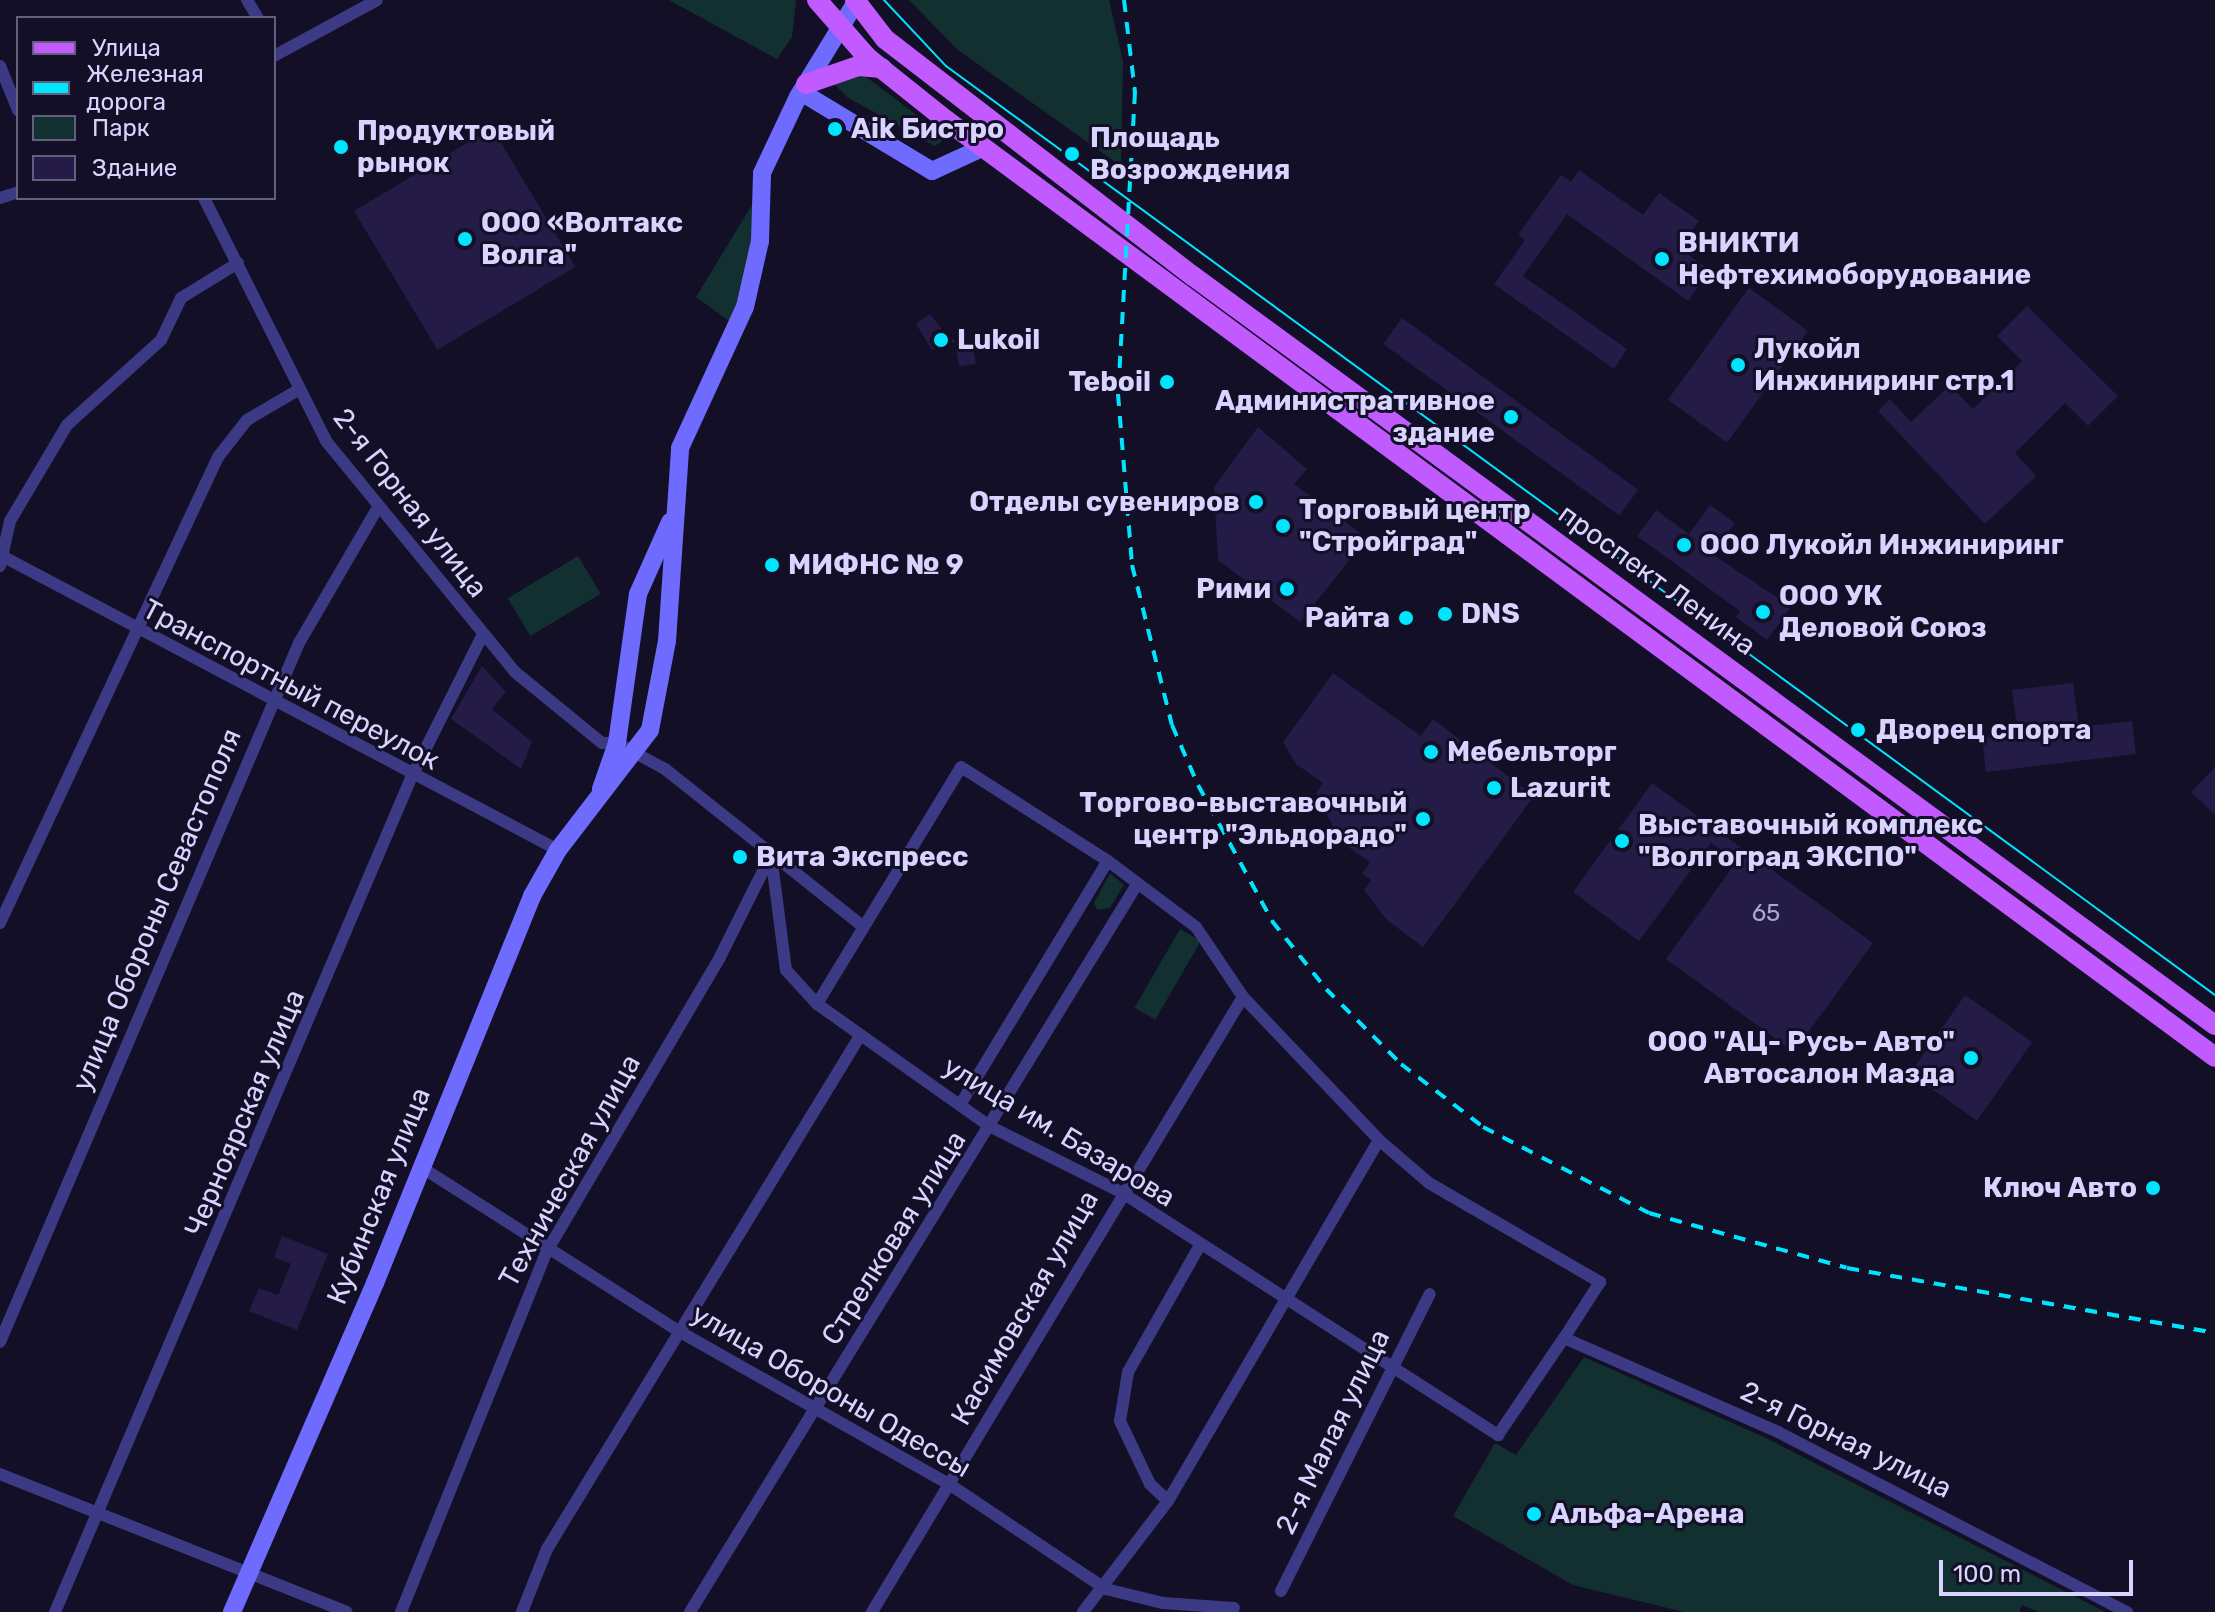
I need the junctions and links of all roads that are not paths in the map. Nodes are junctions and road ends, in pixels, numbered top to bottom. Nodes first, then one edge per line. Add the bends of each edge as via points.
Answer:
1 (377, 0) edge
2 (817, 0) edge
3 (856, 1) edge
4 (839, 31) junction
5 (276, 52) edge
6 (0, 66) edge
7 (882, 68) junction
8 (804, 88) junction
9 (16, 105) edge
10 (984, 147) junction
11 (205, 200) edge
12 (238, 263) junction
13 (298, 390) junction
14 (378, 507) junction
15 (671, 521) junction
16 (2, 562) edge
17 (139, 631) junction
18 (483, 634) junction
19 (271, 703) junction
20 (617, 743) junction
21 (636, 753) junction
22 (411, 778) junction
23 (1903, 794) junction
24 (593, 810) junction
25 (1888, 815) junction
26 (558, 850) junction
27 (771, 855) junction
28 (1108, 861) junction
29 (1136, 886) junction
30 (0, 923) edge
31 (861, 925) junction
32 (1243, 997) junction
33 (2185, 1003) junction
34 (817, 1004) junction
35 (2169, 1023) junction
36 (2215, 1025) edge
37 (860, 1036) junction
38 (2215, 1057) edge
39 (960, 1105) junction
40 (991, 1127) junction
41 (1379, 1140) junction
42 (421, 1167) junction
43 (1121, 1192) junction
44 (1199, 1247) junction
45 (547, 1251) junction
46 (1430, 1294) dead end
47 (1284, 1301) junction
48 (682, 1333) junction
49 (1564, 1338) junction
50 (0, 1342) edge
51 (1389, 1367) junction
52 (816, 1407) junction
53 (0, 1474) edge
54 (949, 1484) junction
55 (1168, 1501) junction
56 (97, 1514) junction
57 (250, 1570) junction
58 (1106, 1589) junction
59 (1281, 1591) dead end
60 (1234, 1608) dead end
61 (55, 1612) edge
62 (232, 1612) edge
63 (347, 1612) edge
64 (401, 1612) edge
65 (522, 1612) edge
66 (690, 1612) edge
67 (872, 1612) edge
68 (1083, 1612) edge
69 (2127, 1612) edge

1 - 5 street
2 - 4 main road, проспект Ленина
3 - 4 street, Кубинская улица
3 - 23 main road, проспект Ленина via 885,39 1184,269
4 - 7 main road, проспект Ленина
4 - 8 street, Кубинская улица
6 - 9 street
7 - 8 main road via 850,68
7 - 10 main road, проспект Ленина
8 - 10 street via 932,171
8 - 15 street, Кубинская улица via 762,173 760,241 750,291 726,358 680,448
10 - 25 main road, проспект Ленина
11 - 12 street, 2-я Горная улица
12 - 13 street, 2-я Горная улица
12 - 16 street via 181,298 161,340 67,425 10,521
13 - 14 street, 2-я Горная улица via 326,441
13 - 17 street via 247,420 226,445
14 - 18 street, 2-я Горная улица
14 - 19 street, улица Обороны Севастополя via 342,562
15 - 20 street, Кубинская улица via 648,560 638,594
15 - 21 street, Кубинская улица via 661,694
16 - 17 street, Транспортный переулок
17 - 19 street, Транспортный переулок
17 - 30 street
18 - 20 street, 2-я Горная улица via 563,714 602,743
18 - 22 street, Черноярская улица
19 - 22 street, Транспортный переулок
19 - 50 street, улица Обороны Севастополя
20 - 21 street, 2-я Горная улица
20 - 24 street, Кубинская улица
21 - 24 street, Кубинская улица
21 - 27 street
22 - 26 street, Транспортный переулок
22 - 56 street, Черноярская улица
23 - 25 main road
23 - 33 main road, проспект Ленина
24 - 26 street, Кубинская улица
25 - 35 main road, проспект Ленина
26 - 42 street, Кубинская улица via 532,896
27 - 31 street
27 - 34 street, улица им. Базарова via 786,970
27 - 45 street, Техническая улица via 720,957
28 - 29 street
28 - 31 street via 961,767
28 - 39 street
29 - 32 street via 1196,927
29 - 40 street, Стрелковая улица
31 - 34 street
32 - 41 street
32 - 43 street, Касимовская улица
33 - 35 main road via 2185,1019
33 - 36 main road, проспект Ленина
34 - 37 street, улица им. Базарова
35 - 38 main road, проспект Ленина
37 - 39 street, улица им. Базарова
37 - 48 street
39 - 40 street, улица им. Базарова
40 - 43 street, улица им. Базарова
40 - 52 street, Стрелковая улица
41 - 47 street
41 - 49 street via 1429,1183 1600,1282
42 - 45 street, улица Обороны Одессы
42 - 57 street, Кубинская улица
43 - 44 street, улица им. Базарова
43 - 54 street, Касимовская улица
44 - 47 street, улица им. Базарова
44 - 55 street via 1128,1372 1120,1421 1150,1484
45 - 48 street, улица Обороны Одессы
45 - 64 street, Техническая улица
46 - 51 street, 2-я Малая улица
47 - 51 street, улица им. Базарова
47 - 55 street
48 - 52 street, улица Обороны Одессы
48 - 65 street via 547,1549
49 - 51 street, улица им. Базарова via 1498,1435
49 - 69 street, 2-я Горная улица via 1778,1432
51 - 59 street, 2-я Малая улица
52 - 54 street, улица Обороны Одессы
52 - 66 street, Стрелковая улица
53 - 56 street
54 - 58 street, улица Обороны Одессы
54 - 67 street, Касимовская улица
55 - 58 street
56 - 57 street
56 - 61 street, Черноярская улица
57 - 62 street, Кубинская улица
57 - 63 street
58 - 60 street, улица Обороны Одессы via 1163,1603
58 - 68 street

